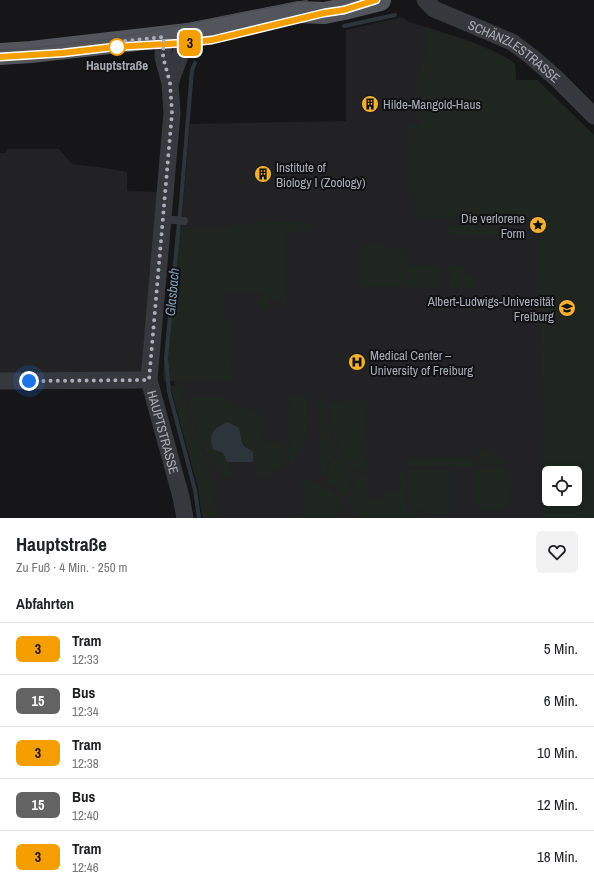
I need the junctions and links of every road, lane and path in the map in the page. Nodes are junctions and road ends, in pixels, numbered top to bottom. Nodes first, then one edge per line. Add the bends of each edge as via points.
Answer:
1 (380, 0) edge
2 (425, 0) edge
3 (307, 6) edge
4 (188, 34) junction
5 (164, 37) junction
6 (0, 54) edge
7 (170, 83) junction
8 (594, 116) edge
9 (149, 380) junction
10 (0, 381) edge
11 (185, 518) edge

1 - 3 main road via 324,13
2 - 8 street, SCHÄNZLESTRASSE via 434,9 512,42 556,78
3 - 4 main road
4 - 5 main road
4 - 7 street, HAUPTSTRASSE
5 - 6 main road
5 - 7 street, HAUPTSTRASSE via 163,57
7 - 9 street, HAUPTSTRASSE via 175,220
9 - 10 street
9 - 11 street, HAUPTSTRASSE

